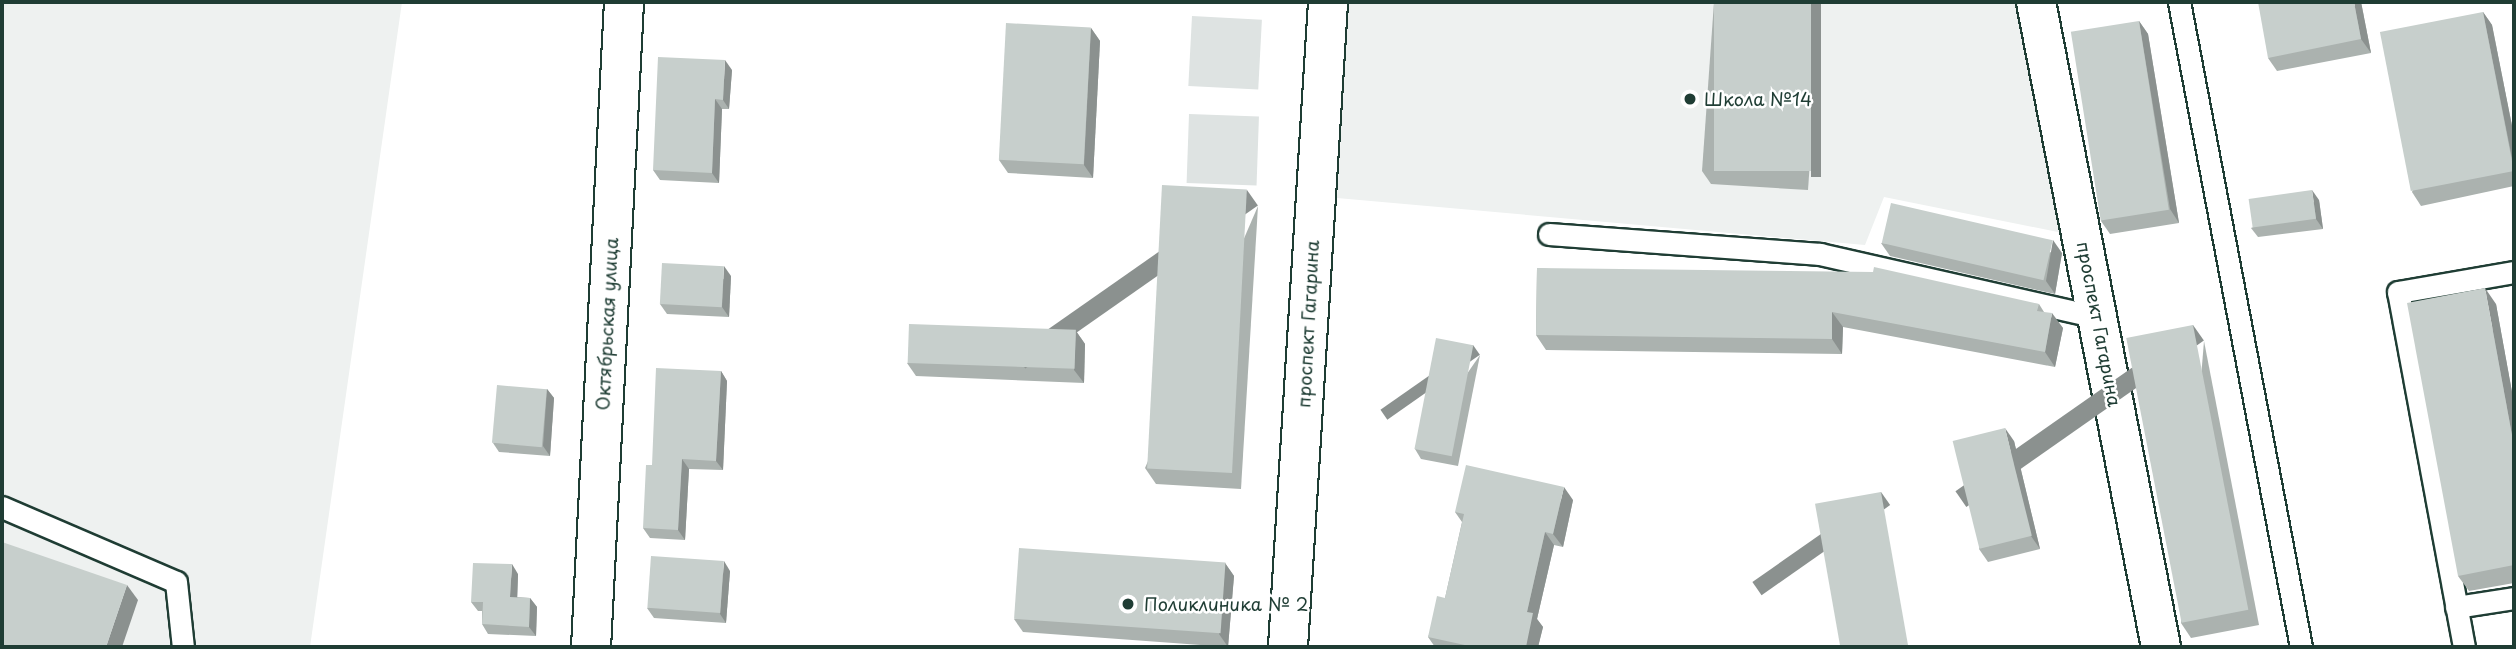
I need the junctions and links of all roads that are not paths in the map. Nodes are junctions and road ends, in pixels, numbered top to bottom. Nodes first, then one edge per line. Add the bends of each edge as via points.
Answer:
1 (624, 2) edge
2 (1328, 2) edge
3 (2036, 2) edge
4 (2179, 2) edge
5 (1549, 234) dead end
6 (2514, 272) edge
7 (2098, 317) junction
8 (2, 507) edge
9 (2514, 598) edge
10 (2456, 607) junction
11 (183, 647) edge
12 (591, 647) edge
13 (1288, 647) edge
14 (2161, 647) edge
15 (2301, 647) edge
16 (2464, 647) edge

1 - 12 street, Октябрьская улица
2 - 13 street, проспект Гагарина
3 - 7 street, проспект Гагарина
4 - 15 lane
5 - 7 lane via 1819,254
6 - 10 lane via 2398,292
7 - 14 street, проспект Гагарина
8 - 11 lane via 176,582
9 - 10 lane
10 - 16 lane

